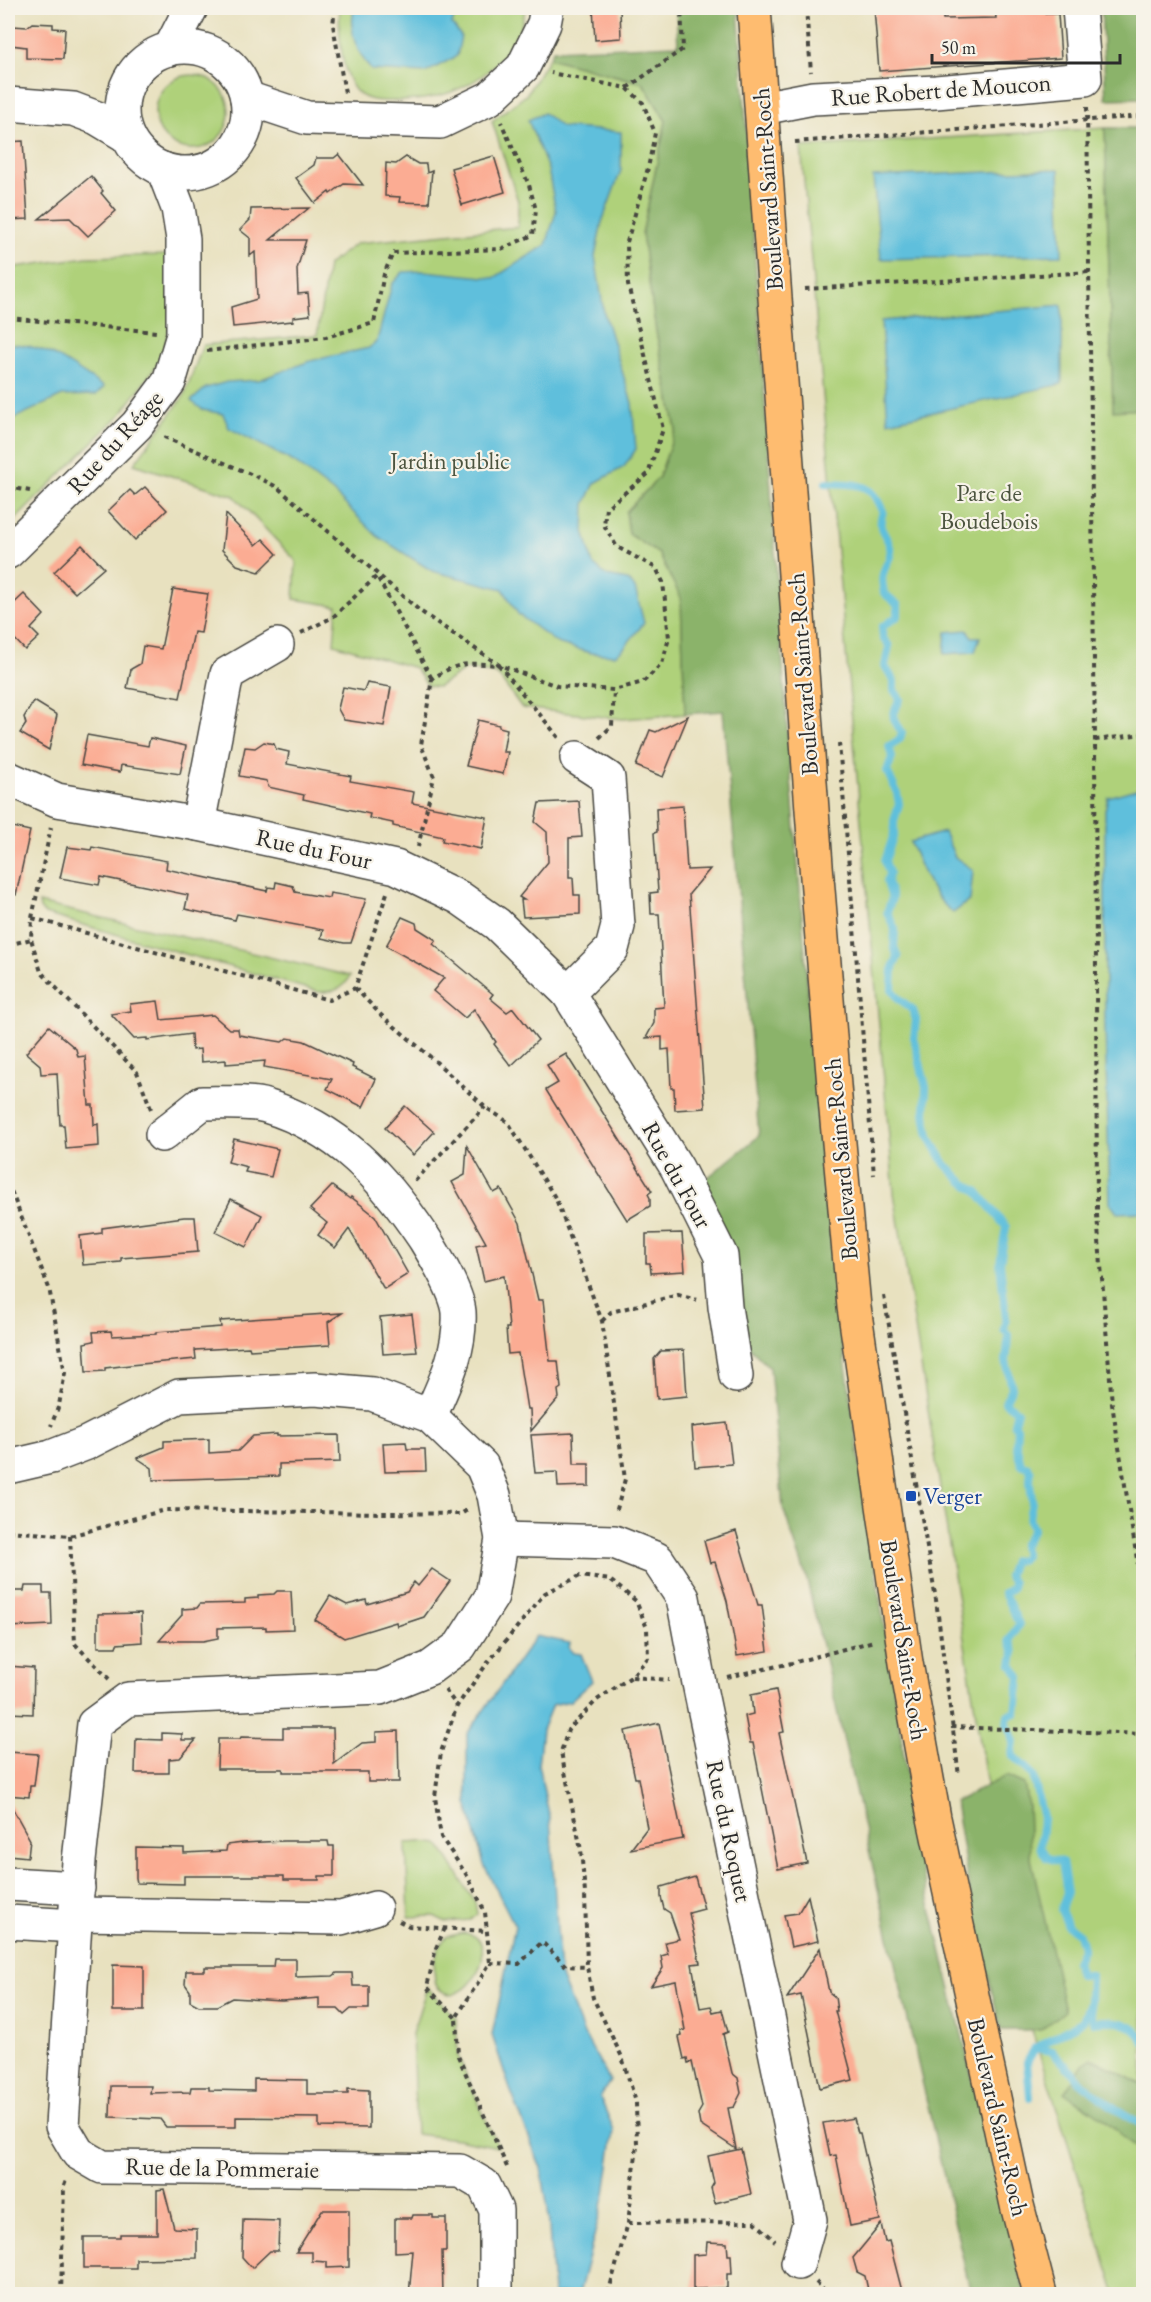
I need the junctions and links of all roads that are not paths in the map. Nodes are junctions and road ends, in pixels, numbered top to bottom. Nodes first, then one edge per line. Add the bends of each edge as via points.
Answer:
1 (191, 8) edge
2 (199, 8) edge
3 (547, 8) edge
4 (754, 8) edge
5 (1079, 8) edge
6 (170, 49) junction
7 (204, 50) junction
8 (127, 85) junction
9 (247, 98) junction
10 (8, 104) edge
11 (762, 108) junction
12 (74, 109) junction
13 (307, 118) junction
14 (127, 136) junction
15 (241, 138) junction
16 (164, 170) junction
17 (201, 171) junction
18 (183, 239) junction
19 (8, 552) edge
20 (276, 645) road end
21 (577, 758) road end
22 (8, 778) edge
23 (198, 824) junction
24 (568, 993) junction
25 (162, 1134) road end
26 (736, 1376) dead end
27 (430, 1416) junction
28 (8, 1467) edge
29 (502, 1539) junction
30 (8, 1884) edge
31 (375, 1908) road end
32 (76, 1909) junction
33 (8, 1922) edge
34 (798, 2264) road end
35 (496, 2295) edge
36 (1040, 2295) edge

1 - 6 street
2 - 7 street
3 - 13 street via 544,24 523,67 490,98 440,122
4 - 11 main road, Boulevard Saint-Roch
5 - 11 street, Rue Robert de Moucon via 1085,79 813,99
6 - 7 street
6 - 8 street via 152,56
7 - 9 street via 232,68
8 - 12 street
8 - 14 street via 122,102
9 - 13 street
9 - 15 street
10 - 12 street
11 - 36 main road, Boulevard Saint-Roch via 817,876 854,1307 906,1663 934,1818
12 - 14 street
13 - 15 street
14 - 16 street via 142,156
15 - 17 street via 231,153
16 - 17 street
16 - 18 street via 178,208
17 - 18 street
18 - 19 street, Rue du Réage via 183,335 169,382 136,425
20 - 23 street via 227,674
21 - 24 street via 608,778 618,926 612,949
22 - 23 street, Rue du Four via 57,800
23 - 24 street, Rue du Four via 404,871 460,898 497,924
24 - 26 street, Rue du Four via 677,1168 721,1256
25 - 27 street via 202,1102 264,1105 309,1123 348,1148 398,1199 442,1266 459,1310 454,1360
27 - 28 street via 372,1394 315,1389 179,1396 87,1443
27 - 29 street via 482,1466 494,1495
29 - 32 street, Rue de la Pommeraie via 492,1596 460,1646 430,1668 380,1688 128,1699 94,1725
29 - 34 street, Rue du Roquet via 614,1542 657,1559 683,1598 810,2220
30 - 32 street
31 - 32 street via 341,1918
32 - 33 street
32 - 35 street, Rue de la Pommeraie via 62,2126 78,2152 102,2167 460,2171 484,2185 496,2210

